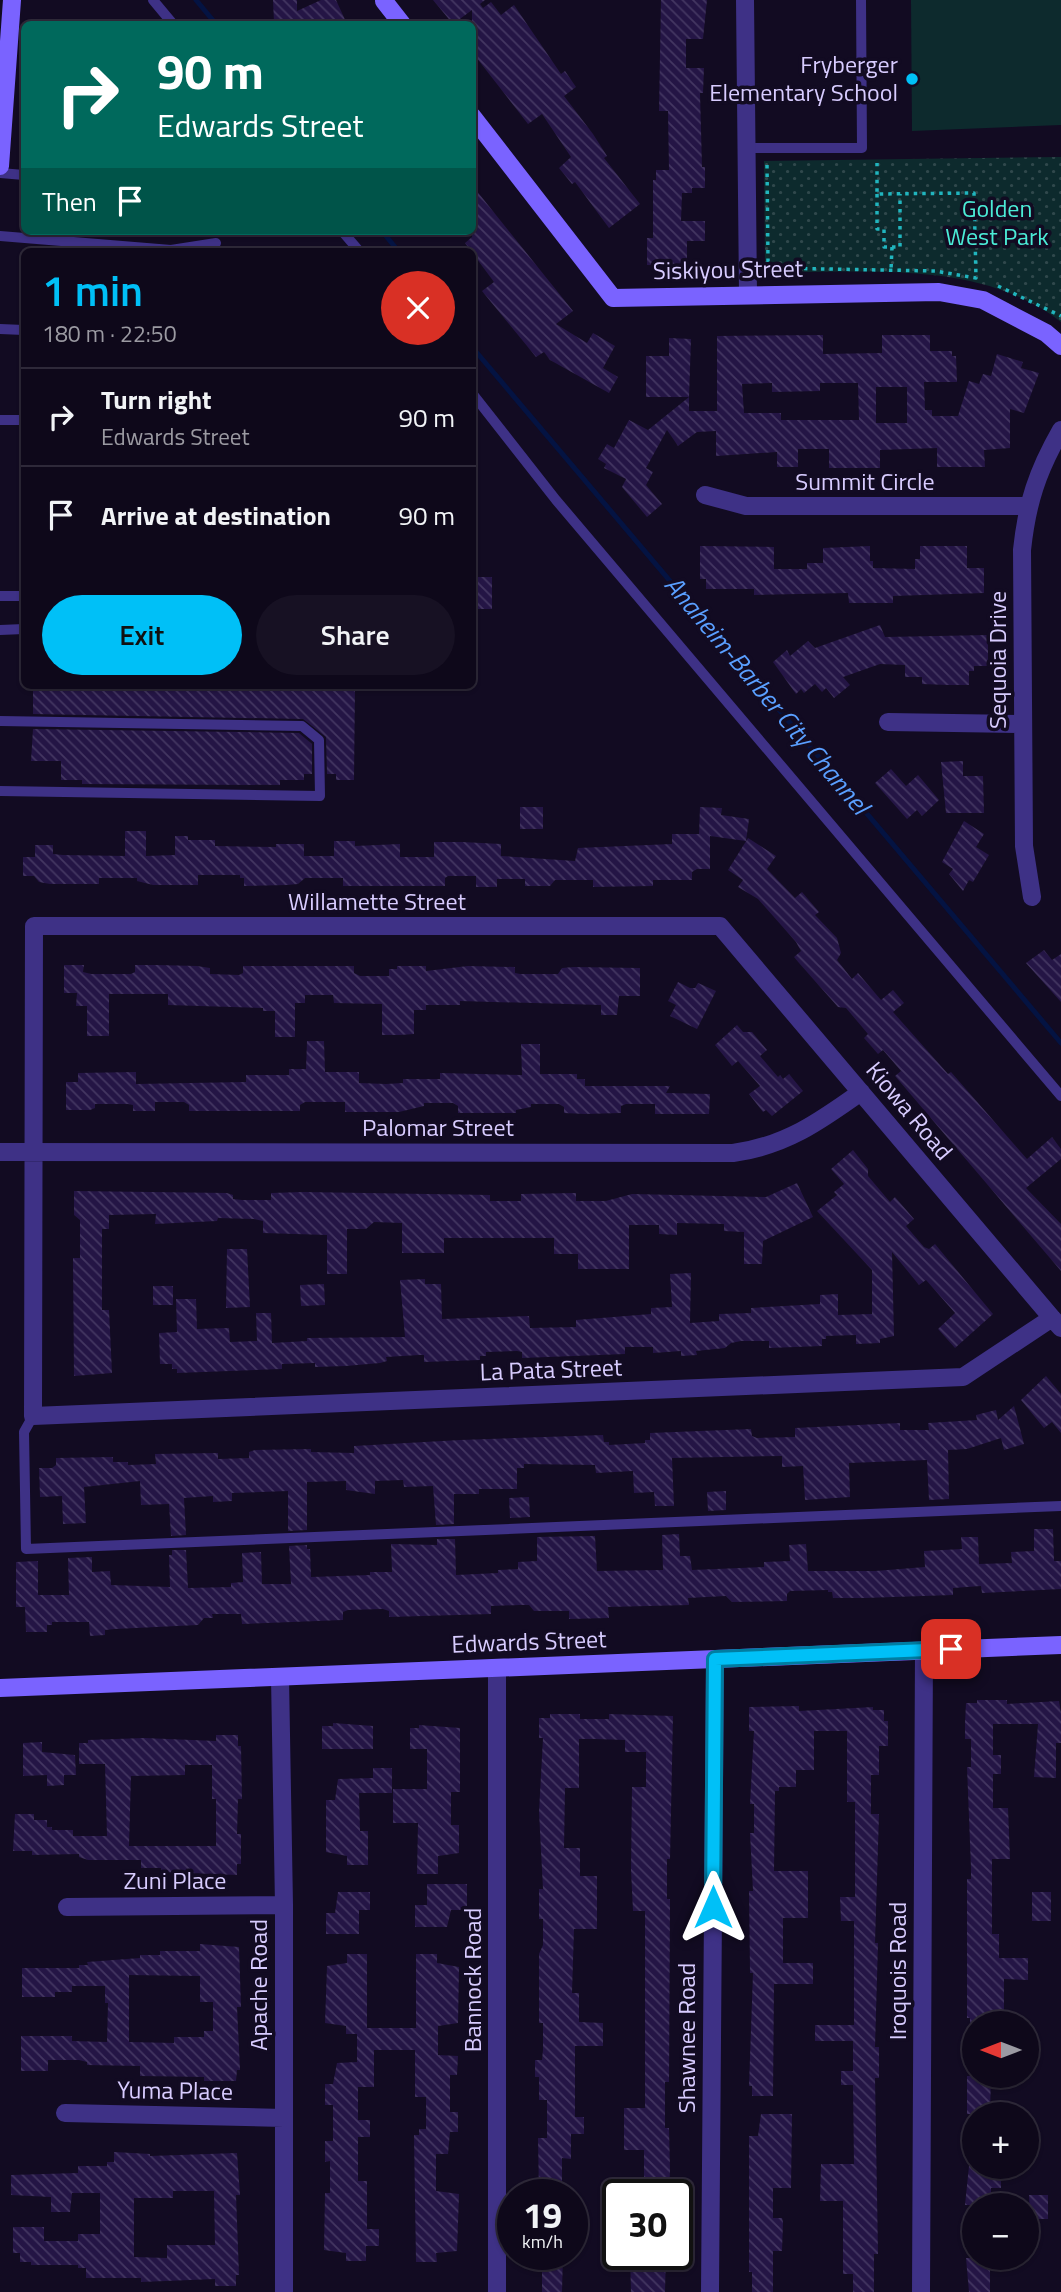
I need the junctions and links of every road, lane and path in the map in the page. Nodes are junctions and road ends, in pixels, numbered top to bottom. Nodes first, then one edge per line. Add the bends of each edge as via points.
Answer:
1 (12, 0) edge
2 (153, 0) edge
3 (745, 0) edge
4 (861, 0) edge
5 (384, 1) edge
6 (170, 21) edge
7 (400, 21) edge
8 (476, 121) edge
9 (747, 148) junction
10 (877, 163) dead end
11 (767, 165) dead end
12 (0, 166) edge
13 (0, 173) edge
14 (21, 175) edge
15 (877, 194) junction
16 (900, 194) junction
17 (0, 236) edge
18 (216, 243) dead end
19 (892, 247) junction
20 (147, 248) edge
21 (184, 248) edge
22 (891, 270) junction
23 (976, 278) junction
24 (748, 293) junction
25 (1061, 316) edge
26 (0, 329) edge
27 (21, 330) edge
28 (1061, 346) edge
29 (476, 398) edge
30 (0, 420) edge
31 (21, 420) edge
32 (1061, 430) edge
33 (705, 495) dead end
34 (1027, 506) junction
35 (0, 596) edge
36 (21, 596) edge
37 (21, 629) edge
38 (0, 630) edge
39 (0, 721) edge
40 (888, 722) dead end
41 (1023, 724) junction
42 (0, 791) edge
43 (1032, 897) dead end
44 (720, 926) joint
45 (860, 1092) junction
46 (1061, 1096) edge
47 (0, 1152) edge
48 (34, 1152) junction
49 (1057, 1323) edge
50 (33, 1416) junction
51 (1061, 1506) edge
52 (1061, 1644) edge
53 (924, 1650) junction
54 (715, 1659) junction
55 (497, 1668) junction
56 (280, 1677) junction
57 (0, 1688) edge
58 (284, 1905) junction
59 (67, 1907) dead end
60 (65, 2113) dead end
61 (284, 2118) junction
62 (284, 2292) edge
63 (498, 2292) edge
64 (710, 2292) edge
65 (921, 2292) edge

1 - 12 street
2 - 6 lane
3 - 9 street
4 - 9 lane via 862,148
5 - 7 street
8 - 24 street, Siskiyou Street via 613,298
9 - 24 street
10 - 15 path
11 - 22 path via 768,261 772,268
13 - 14 lane
15 - 16 path
15 - 19 path via 877,229 884,229 884,247
16 - 19 path via 900,247
16 - 23 path via 974,193
17 - 20 lane
18 - 21 lane
19 - 22 path
22 - 23 path
23 - 25 path
24 - 28 street, Siskiyou Street via 939,292 983,300 1046,333
26 - 27 lane
29 - 46 lane via 556,500
30 - 31 lane
32 - 34 street, Sequoia Drive
33 - 34 street, Summit Circle via 747,506
34 - 41 street, Sequoia Drive via 1022,550
35 - 36 lane
37 - 38 lane
39 - 42 lane via 302,726 319,740 320,796
40 - 41 street
41 - 43 street, Sequoia Drive via 1024,846
44 - 45 street, Kiowa Road
44 - 48 street, Willamette Street via 34,926
45 - 48 street, Palomar Street via 808,1130 761,1149 733,1153
45 - 49 street, Kiowa Road
47 - 48 street, Palomar Street
48 - 50 street
49 - 50 street, La Pata Street via 964,1377
50 - 51 lane via 24,1432 26,1549
52 - 53 street, Edwards Street
53 - 54 street, Edwards Street
53 - 65 street, Iroquois Road
54 - 55 street, Edwards Street
54 - 64 street, Shawnee Road
55 - 56 street, Edwards Street
55 - 63 street, Bannock Road
56 - 57 street, Edwards Street
56 - 58 street, Apache Road
58 - 59 street, Zuni Place
58 - 61 street, Apache Road
60 - 61 street, Yuma Place
61 - 62 street, Apache Road

